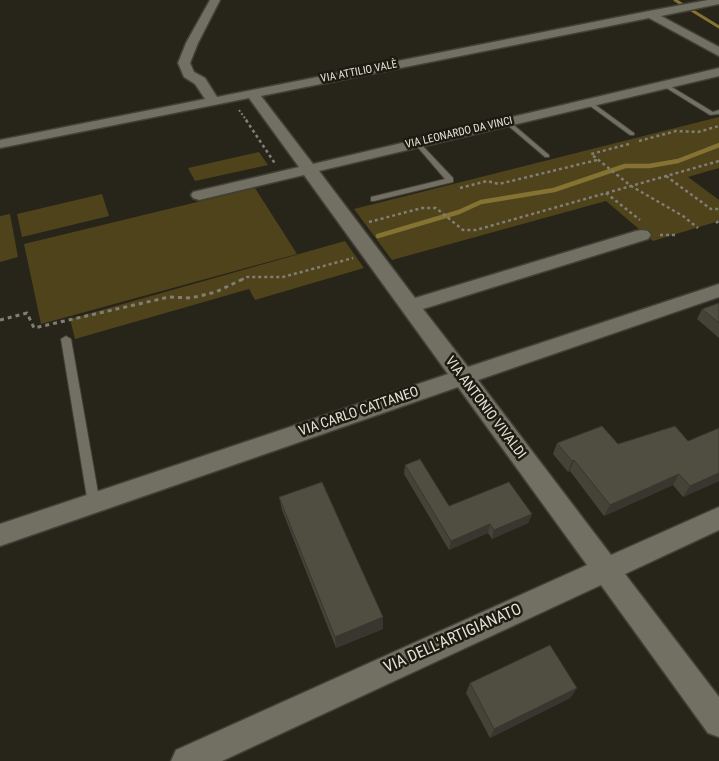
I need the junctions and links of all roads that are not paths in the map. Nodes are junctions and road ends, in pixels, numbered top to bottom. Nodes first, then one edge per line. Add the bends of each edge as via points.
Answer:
1 (215, 0) edge
2 (719, 1) edge
3 (649, 14) junction
4 (719, 52) edge
5 (719, 72) edge
6 (664, 85) junction
7 (213, 101) junction
8 (246, 102) junction
9 (588, 102) junction
10 (719, 112) edge
11 (507, 122) junction
12 (632, 134) dead end
13 (417, 143) junction
14 (0, 144) edge
15 (547, 156) dead end
16 (308, 169) junction
17 (199, 195) dead end
18 (374, 199) dead end
19 (642, 235) road end
20 (719, 290) edge
21 (410, 306) junction
22 (66, 339) dead end
23 (462, 376) junction
24 (94, 504) junction
25 (719, 518) edge
26 (0, 535) edge
27 (606, 570) junction
28 (719, 722) edge
29 (191, 760) edge

1 - 7 street via 184,63 189,74 198,79
2 - 3 street, VIA ATTILIO VALÈ
3 - 4 street
3 - 8 street, VIA ATTILIO VALÈ
5 - 6 street, VIA LEONARDO DA VINCI
6 - 9 street, VIA LEONARDO DA VINCI
6 - 10 lane via 712,114
7 - 8 street, VIA ATTILIO VALÈ
7 - 14 street, VIA ATTILIO VALÈ
8 - 16 street, VIA ANTONIO VIVALDI
9 - 11 street, VIA LEONARDO DA VINCI
9 - 12 lane
11 - 13 street, VIA LEONARDO DA VINCI
11 - 15 lane
13 - 16 street, VIA LEONARDO DA VINCI
13 - 18 lane via 450,180
16 - 17 street, VIA LEONARDO DA VINCI
16 - 21 street, VIA ANTONIO VIVALDI
19 - 21 street
20 - 23 street, VIA CARLO CATTANEO
21 - 23 street, VIA ANTONIO VIVALDI
22 - 24 lane
23 - 24 street, VIA CARLO CATTANEO
23 - 27 street, VIA ANTONIO VIVALDI
24 - 26 street, VIA CARLO CATTANEO
25 - 27 street, VIA DELL'ARTIGIANATO
27 - 28 street, VIA ANTONIO VIVALDI
27 - 29 street, VIA DELL'ARTIGIANATO

